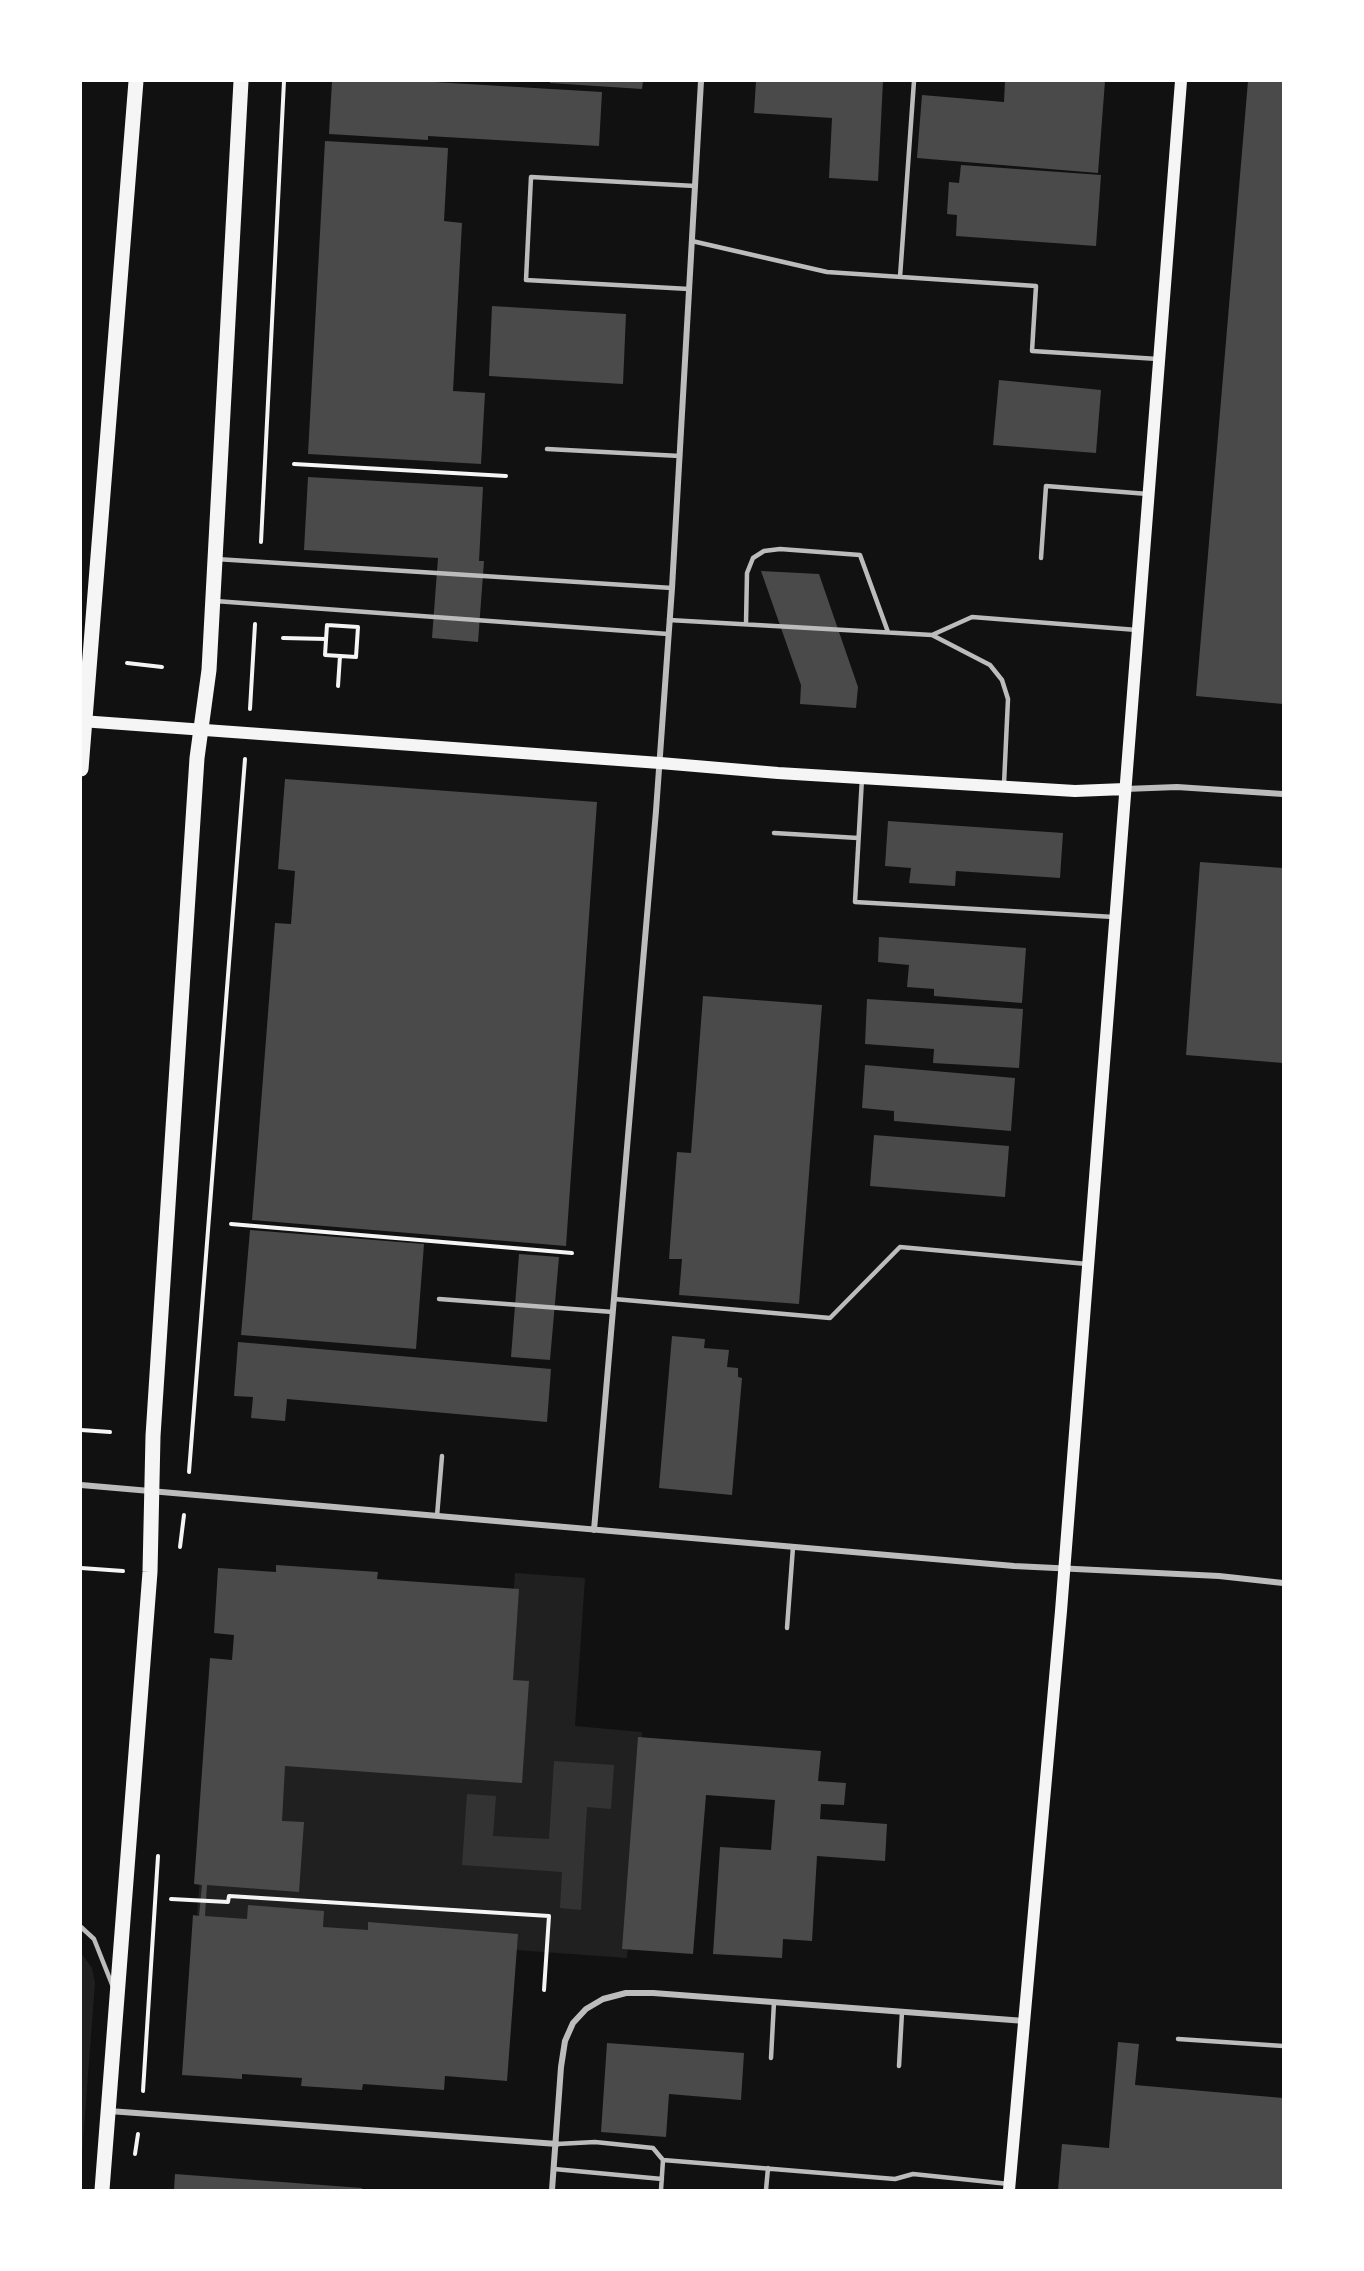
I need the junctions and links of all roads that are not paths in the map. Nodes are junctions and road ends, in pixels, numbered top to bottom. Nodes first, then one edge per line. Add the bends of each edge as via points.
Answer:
1 (136, 81) edge
2 (242, 81) edge
3 (701, 81) edge
4 (914, 81) edge
5 (1181, 81) edge
6 (695, 186) junction
7 (692, 241) junction
8 (900, 277) junction
9 (689, 289) junction
10 (1158, 359) junction
11 (547, 449) dead end
12 (680, 456) junction
13 (1148, 494) junction
14 (1041, 558) dead end
15 (215, 559) junction
16 (672, 588) junction
17 (212, 601) junction
18 (669, 620) junction
19 (746, 624) junction
20 (1137, 630) junction
21 (888, 632) junction
22 (668, 634) junction
23 (932, 635) junction
24 (83, 721) edge
25 (201, 730) junction
26 (660, 763) junction
27 (81, 769) edge
28 (862, 778) junction
29 (1004, 787) junction
30 (1125, 789) junction
31 (1283, 794) edge
32 (774, 833) dead end
33 (858, 838) junction
34 (1114, 917) junction
35 (1087, 1264) junction
36 (439, 1299) dead end
37 (614, 1299) junction
38 (613, 1312) junction
39 (442, 1456) dead end
40 (81, 1485) edge
41 (152, 1492) junction
42 (437, 1516) junction
43 (594, 1530) junction
44 (793, 1547) junction
45 (1064, 1568) junction
46 (1283, 1583) edge
47 (787, 1628) dead end
48 (81, 1927) edge
49 (117, 1998) junction
50 (774, 2002) junction
51 (902, 2012) junction
52 (1025, 2021) junction
53 (1178, 2039) dead end
54 (1283, 2046) edge
55 (771, 2058) dead end
56 (899, 2066) dead end
57 (109, 2111) junction
58 (557, 2144) junction
59 (663, 2160) junction
60 (768, 2168) junction
61 (554, 2169) junction
62 (662, 2179) junction
63 (1009, 2187) edge
64 (102, 2190) edge
65 (552, 2190) edge
66 (661, 2190) edge
67 (766, 2190) edge

1 - 24 main road
2 - 15 main road
3 - 6 street
4 - 8 lane
5 - 10 main road
6 - 7 street
6 - 9 lane via 531,177 526,280
7 - 8 lane via 827,272
7 - 9 street
8 - 10 lane via 1036,285 1032,351
9 - 12 street
10 - 13 main road
11 - 12 lane
12 - 16 street
13 - 14 lane via 1046,486
13 - 20 main road
15 - 16 lane
15 - 17 main road
16 - 18 street
17 - 22 lane
17 - 25 main road
18 - 19 lane
18 - 22 street
19 - 21 lane
19 - 21 lane via 747,573 753,558 764,551 780,549 860,555
20 - 23 lane via 972,617
20 - 30 main road
21 - 23 lane
22 - 26 street
23 - 29 lane via 990,665 1002,680 1008,699
24 - 25 main road
24 - 27 main road
25 - 26 main road
25 - 41 main road
26 - 28 main road
26 - 37 street
28 - 29 main road
28 - 33 lane
29 - 30 main road
30 - 31 street via 1177,787
30 - 34 main road
32 - 33 lane
33 - 34 lane via 855,902
34 - 35 main road
35 - 37 lane via 900,1247 830,1318
35 - 45 main road
36 - 38 lane
37 - 38 street
38 - 43 street
39 - 42 lane
40 - 41 street
41 - 42 street
41 - 49 main road via 149,1596
42 - 43 street
43 - 44 street
44 - 45 street
44 - 47 lane
45 - 46 street
45 - 52 main road
48 - 49 lane via 94,1939
49 - 57 main road
50 - 51 street
50 - 55 lane
50 - 58 street via 626,1994 603,1999 586,2009 573,2023 565,2041
51 - 52 street
51 - 56 lane
52 - 63 main road
53 - 54 lane
57 - 58 street
57 - 64 main road
58 - 59 lane via 595,2142 653,2148
58 - 61 street
59 - 60 lane
59 - 62 lane
60 - 63 lane via 894,2179 913,2174
60 - 67 lane
61 - 62 lane
61 - 65 street
62 - 66 lane

